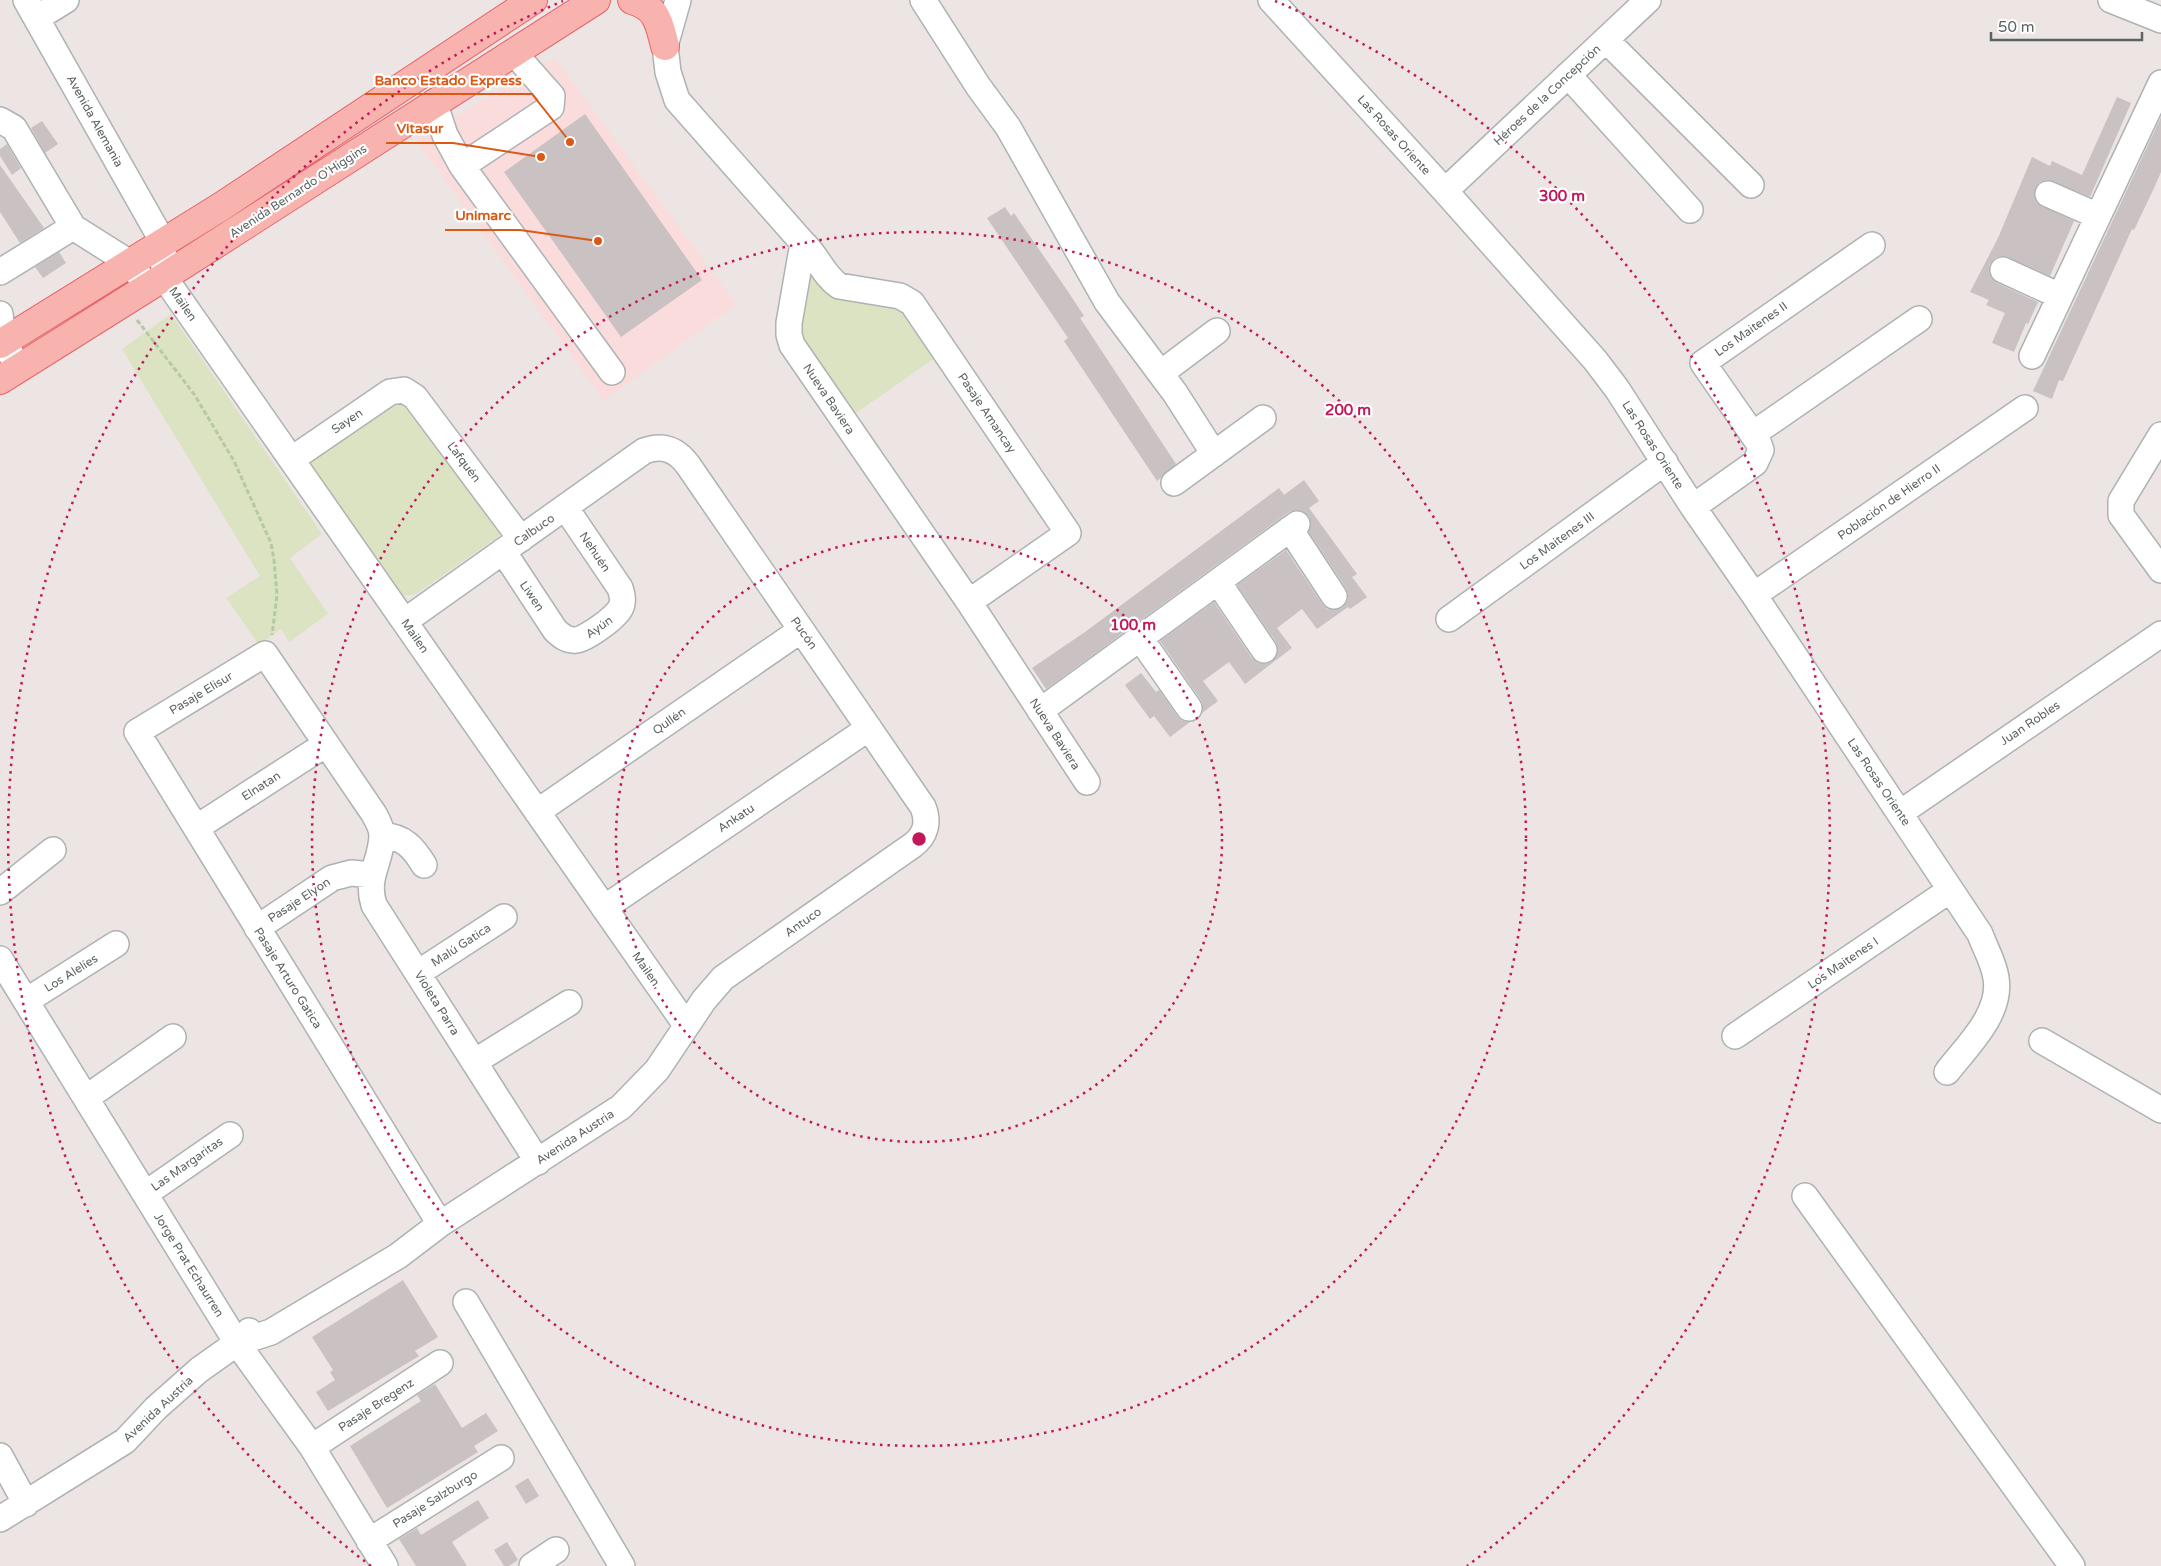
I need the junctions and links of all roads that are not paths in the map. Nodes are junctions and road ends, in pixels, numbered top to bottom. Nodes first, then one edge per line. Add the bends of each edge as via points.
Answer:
1 (66, 0) edge
2 (533, 0) edge
3 (596, 0) edge
4 (632, 0) edge
5 (678, 0) edge
6 (923, 0) edge
7 (1271, 0) edge
8 (1648, 0) edge
9 (2111, 0) edge
10 (32, 9) edge
11 (2161, 20) edge
12 (1606, 40) junction
13 (665, 46) junction
14 (514, 53) junction
15 (1568, 75) junction
16 (418, 76) junction
17 (2161, 83) edge
18 (434, 102) junction
19 (0, 120) edge
20 (462, 166) junction
21 (1751, 185) dead end
22 (1445, 191) junction
23 (2048, 194) dead end
24 (1690, 210) dead end
25 (2098, 216) junction
26 (72, 227) junction
27 (164, 242) junction
28 (802, 243) junction
29 (1872, 246) dead end
30 (130, 262) junction
31 (2003, 270) dead end
32 (0, 272) edge
33 (156, 282) junction
34 (2060, 296) junction
35 (0, 314) edge
36 (1919, 319) dead end
37 (1217, 331) dead end
38 (2, 342) edge
39 (2032, 356) dead end
40 (612, 372) dead end
41 (1161, 373) junction
42 (9, 374) edge
43 (404, 390) joint
44 (2025, 408) dead end
45 (1263, 418) dead end
46 (1753, 434) junction
47 (2161, 435) edge
48 (666, 448) joint
49 (1214, 454) junction
50 (292, 459) junction
51 (1665, 462) junction
52 (1174, 484) dead end
53 (1693, 506) junction
54 (566, 507) junction
55 (512, 545) junction
56 (2161, 570) edge
57 (1218, 582) junction
58 (1754, 595) junction
59 (1334, 596) dead end
60 (622, 598) joint
61 (969, 602) junction
62 (1449, 619) dead end
63 (405, 622) junction
64 (801, 630) junction
65 (2161, 634) edge
66 (564, 638) joint
67 (1140, 638) junction
68 (1264, 650) dead end
69 (1189, 708) dead end
70 (1040, 711) junction
71 (869, 728) junction
72 (137, 732) joint
73 (326, 744) junction
74 (1087, 782) dead end
75 (537, 812) junction
76 (1900, 813) junction
77 (196, 828) junction
78 (926, 828) joint
79 (382, 835) junction
80 (53, 850) dead end
81 (424, 865) dead end
82 (372, 875) junction
83 (1950, 890) junction
84 (0, 892) edge
85 (604, 908) junction
86 (504, 917) dead end
87 (256, 928) junction
88 (116, 944) dead end
89 (0, 959) edge
90 (418, 973) junction
91 (26, 1001) junction
92 (569, 1003) dead end
93 (686, 1025) junction
94 (1735, 1036) dead end
95 (173, 1037) dead end
96 (2042, 1041) dead end
97 (474, 1062) junction
98 (1947, 1072) dead end
99 (86, 1098) junction
100 (2161, 1110) edge
101 (230, 1135) dead end
102 (538, 1162) junction
103 (145, 1194) junction
104 (1805, 1196) dead end
105 (440, 1224) junction
106 (466, 1302) dead end
107 (236, 1343) junction
108 (440, 1364) dead end
109 (312, 1447) junction
110 (0, 1456) edge
111 (500, 1458) dead end
112 (26, 1504) junction
113 (0, 1519) edge
114 (369, 1540) junction
115 (556, 1550) dead end
116 (385, 1566) edge
117 (532, 1566) edge
118 (622, 1566) edge
119 (2072, 1566) edge

1 - 10 street
2 - 16 main road
3 - 14 main road, Avenida Bernardo O'Higgins
4 - 13 main road via 642,3 655,14
5 - 13 street
6 - 41 street via 1008,127 1107,302
7 - 22 street, Las Rosas Oriente
8 - 12 street, Héroes de la Concepción
9 - 11 street
10 - 27 street, Avenida Alemania
12 - 15 street, Héroes de la Concepción
12 - 21 street
13 - 28 street via 668,72 677,100
14 - 18 main road, Avenida Bernardo O'Higgins
14 - 20 street via 552,96 551,107
15 - 22 street, Héroes de la Concepción
15 - 24 street
16 - 18 main road
16 - 27 main road
17 - 25 street
18 - 20 street via 445,135
18 - 33 main road, Avenida Bernardo O'Higgins
19 - 26 street via 14,128
20 - 40 street
22 - 51 street, Las Rosas Oriente via 1595,360
23 - 25 street
25 - 34 street
26 - 30 street
26 - 32 street
27 - 30 main road
27 - 33 street, Mailen
28 - 61 street, Nueva Baviera via 789,322 792,345
28 - 61 street, Pasaje Amancay via 839,286 900,296 912,303 1068,533
29 - 46 street, Los Maitenes II via 1703,363
30 - 33 street
30 - 38 main road
31 - 34 street
33 - 42 main road, Avenida Bernardo O'Higgins
33 - 50 street, Mailen
34 - 39 street
35 - 38 street
36 - 46 street
37 - 41 street
38 - 42 street
41 - 49 street
43 - 50 street, Sayen via 390,392
43 - 55 street, Lafquén via 415,397
44 - 58 street, Población de Hierro II
45 - 49 street
46 - 53 street, Los Maitenes II via 1760,450 1755,463
47 - 56 street via 2120,501 2120,509 2121,515
48 - 54 street, Calbuco via 644,451
48 - 64 street, Pucón via 682,457
49 - 52 street
50 - 63 street, Mailen
51 - 53 street, Las Rosas Oriente
51 - 62 street, Los Maitenes III
53 - 58 street, Las Rosas Oriente
54 - 55 street, Calbuco
54 - 60 street, Nehuén via 620,588
55 - 63 street, Calbuco
55 - 66 street, Liwen via 555,630
57 - 59 street via 1294,527
57 - 67 street
57 - 68 street
58 - 76 street, Las Rosas Oriente
60 - 66 street, Ayún via 616,614 585,637 575,640
61 - 70 street, Nueva Baviera
63 - 75 street, Mailen
64 - 71 street, Pucón
64 - 75 street, Qullén
65 - 76 street, Juan Robles
67 - 69 street
67 - 70 street
70 - 74 street, Nueva Baviera
71 - 78 street, Pucón via 923,807
71 - 85 street, Ankatu
72 - 73 street, Pasaje Elisur via 265,654
72 - 77 street, Pasaje Arturo Gatica
73 - 77 street, Elnatan
73 - 79 street via 374,814
75 - 85 street, Mailen
76 - 83 street, Las Rosas Oriente
77 - 87 street, Pasaje Arturo Gatica
78 - 93 street, Antuco via 913,846 723,978
79 - 81 street via 409,844
79 - 82 street, Violeta Parra
80 - 84 street
82 - 87 street, Pasaje Elyon via 351,873 332,878
82 - 90 street, Violeta Parra via 370,887 374,905
83 - 94 street, Los Maitenes I
83 - 98 street, Las Rosas Oriente via 1980,934 1996,977 1990,1013
85 - 93 street, Mailen
86 - 90 street, Malú Gatica
87 - 105 street, Pasaje Arturo Gatica
88 - 91 street, Los Alelíes
89 - 91 street, Jorge Prat Echaurren
90 - 97 street, Violeta Parra
91 - 99 street, Jorge Prat Echaurren
92 - 97 street
93 - 102 street, Avenida Austria via 657,1070 621,1107
95 - 99 street
96 - 100 street
97 - 102 street, Violeta Parra
99 - 103 street, Jorge Prat Echaurren
101 - 103 street, Las Margaritas
102 - 105 street, Avenida Austria
103 - 107 street, Jorge Prat Echaurren
104 - 119 street
105 - 107 street, Avenida Austria via 398,1256 271,1332
106 - 118 street
107 - 109 street, Jorge Prat Echaurren
107 - 112 street, Avenida Austria via 199,1370 125,1441
108 - 109 street, Pasaje Bregenz
109 - 114 street, Jorge Prat Echaurren
110 - 112 street
111 - 114 street, Pasaje Salzburgo
112 - 113 street, Avenida Austria
114 - 116 street, Jorge Prat Echaurren
115 - 117 street

